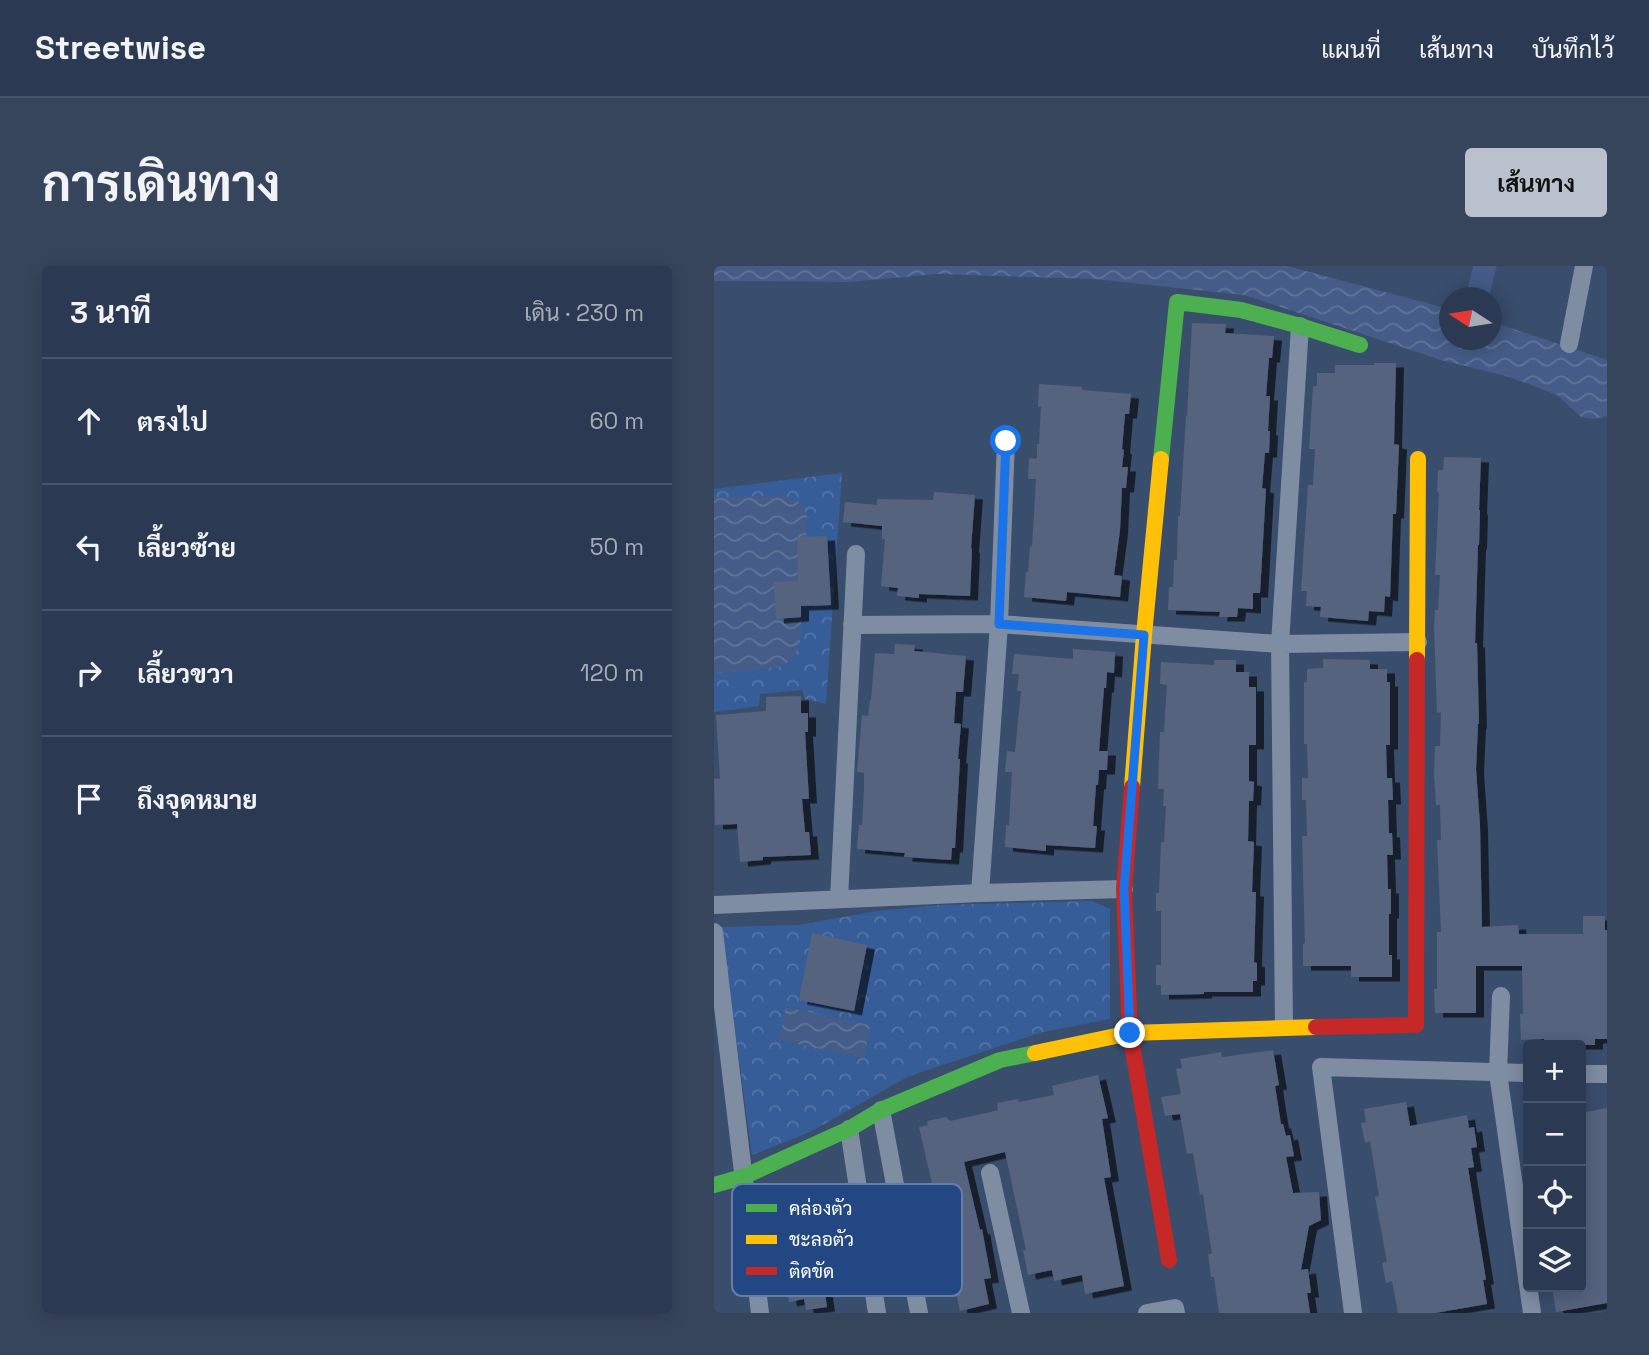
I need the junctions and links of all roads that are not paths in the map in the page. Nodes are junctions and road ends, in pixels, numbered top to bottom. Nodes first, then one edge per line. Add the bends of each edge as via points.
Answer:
1 (1584, 266) edge
2 (1300, 326) junction
3 (1569, 344) dead end
4 (1360, 345) dead end
5 (1006, 441) dead end
6 (1418, 459) dead end
7 (856, 554) dead end
8 (999, 624) junction
9 (852, 625) junction
10 (1144, 635) junction
11 (1418, 642) junction
12 (1280, 645) junction
13 (1124, 889) junction
14 (979, 893) junction
15 (839, 899) junction
16 (714, 905) edge
17 (714, 932) edge
18 (1500, 996) dead end
19 (1284, 1027) junction
20 (1130, 1033) junction
21 (1498, 1073) junction
22 (1523, 1073) edge
23 (1586, 1074) edge
24 (1607, 1074) edge
25 (881, 1110) junction
26 (849, 1129) junction
27 (990, 1173) dead end
28 (745, 1176) junction
29 (746, 1184) edge
30 (857, 1184) edge
31 (895, 1184) edge
32 (714, 1185) edge
33 (1169, 1260) dead end
34 (1021, 1313) edge
35 (1147, 1313) edge
36 (1176, 1313) edge
37 (1353, 1313) edge
38 (1532, 1313) edge

1 - 3 street
2 - 4 street
2 - 10 street via 1241,310 1177,302
2 - 12 street
5 - 8 street
6 - 11 street
7 - 9 street
8 - 9 street
8 - 10 street
8 - 14 street
9 - 15 street
10 - 12 street
10 - 13 street
11 - 12 street
11 - 19 street via 1416,1026
12 - 19 street
13 - 14 street
13 - 20 street
14 - 15 street
15 - 16 street
17 - 28 street
18 - 21 street
19 - 20 street
20 - 25 street via 1000,1060
20 - 33 street
21 - 22 street
21 - 37 street via 1321,1067
21 - 38 street
23 - 24 street
25 - 26 street
25 - 31 street
26 - 28 street
26 - 30 street
27 - 34 street
28 - 29 street
28 - 32 street
35 - 36 street via 1175,1308

